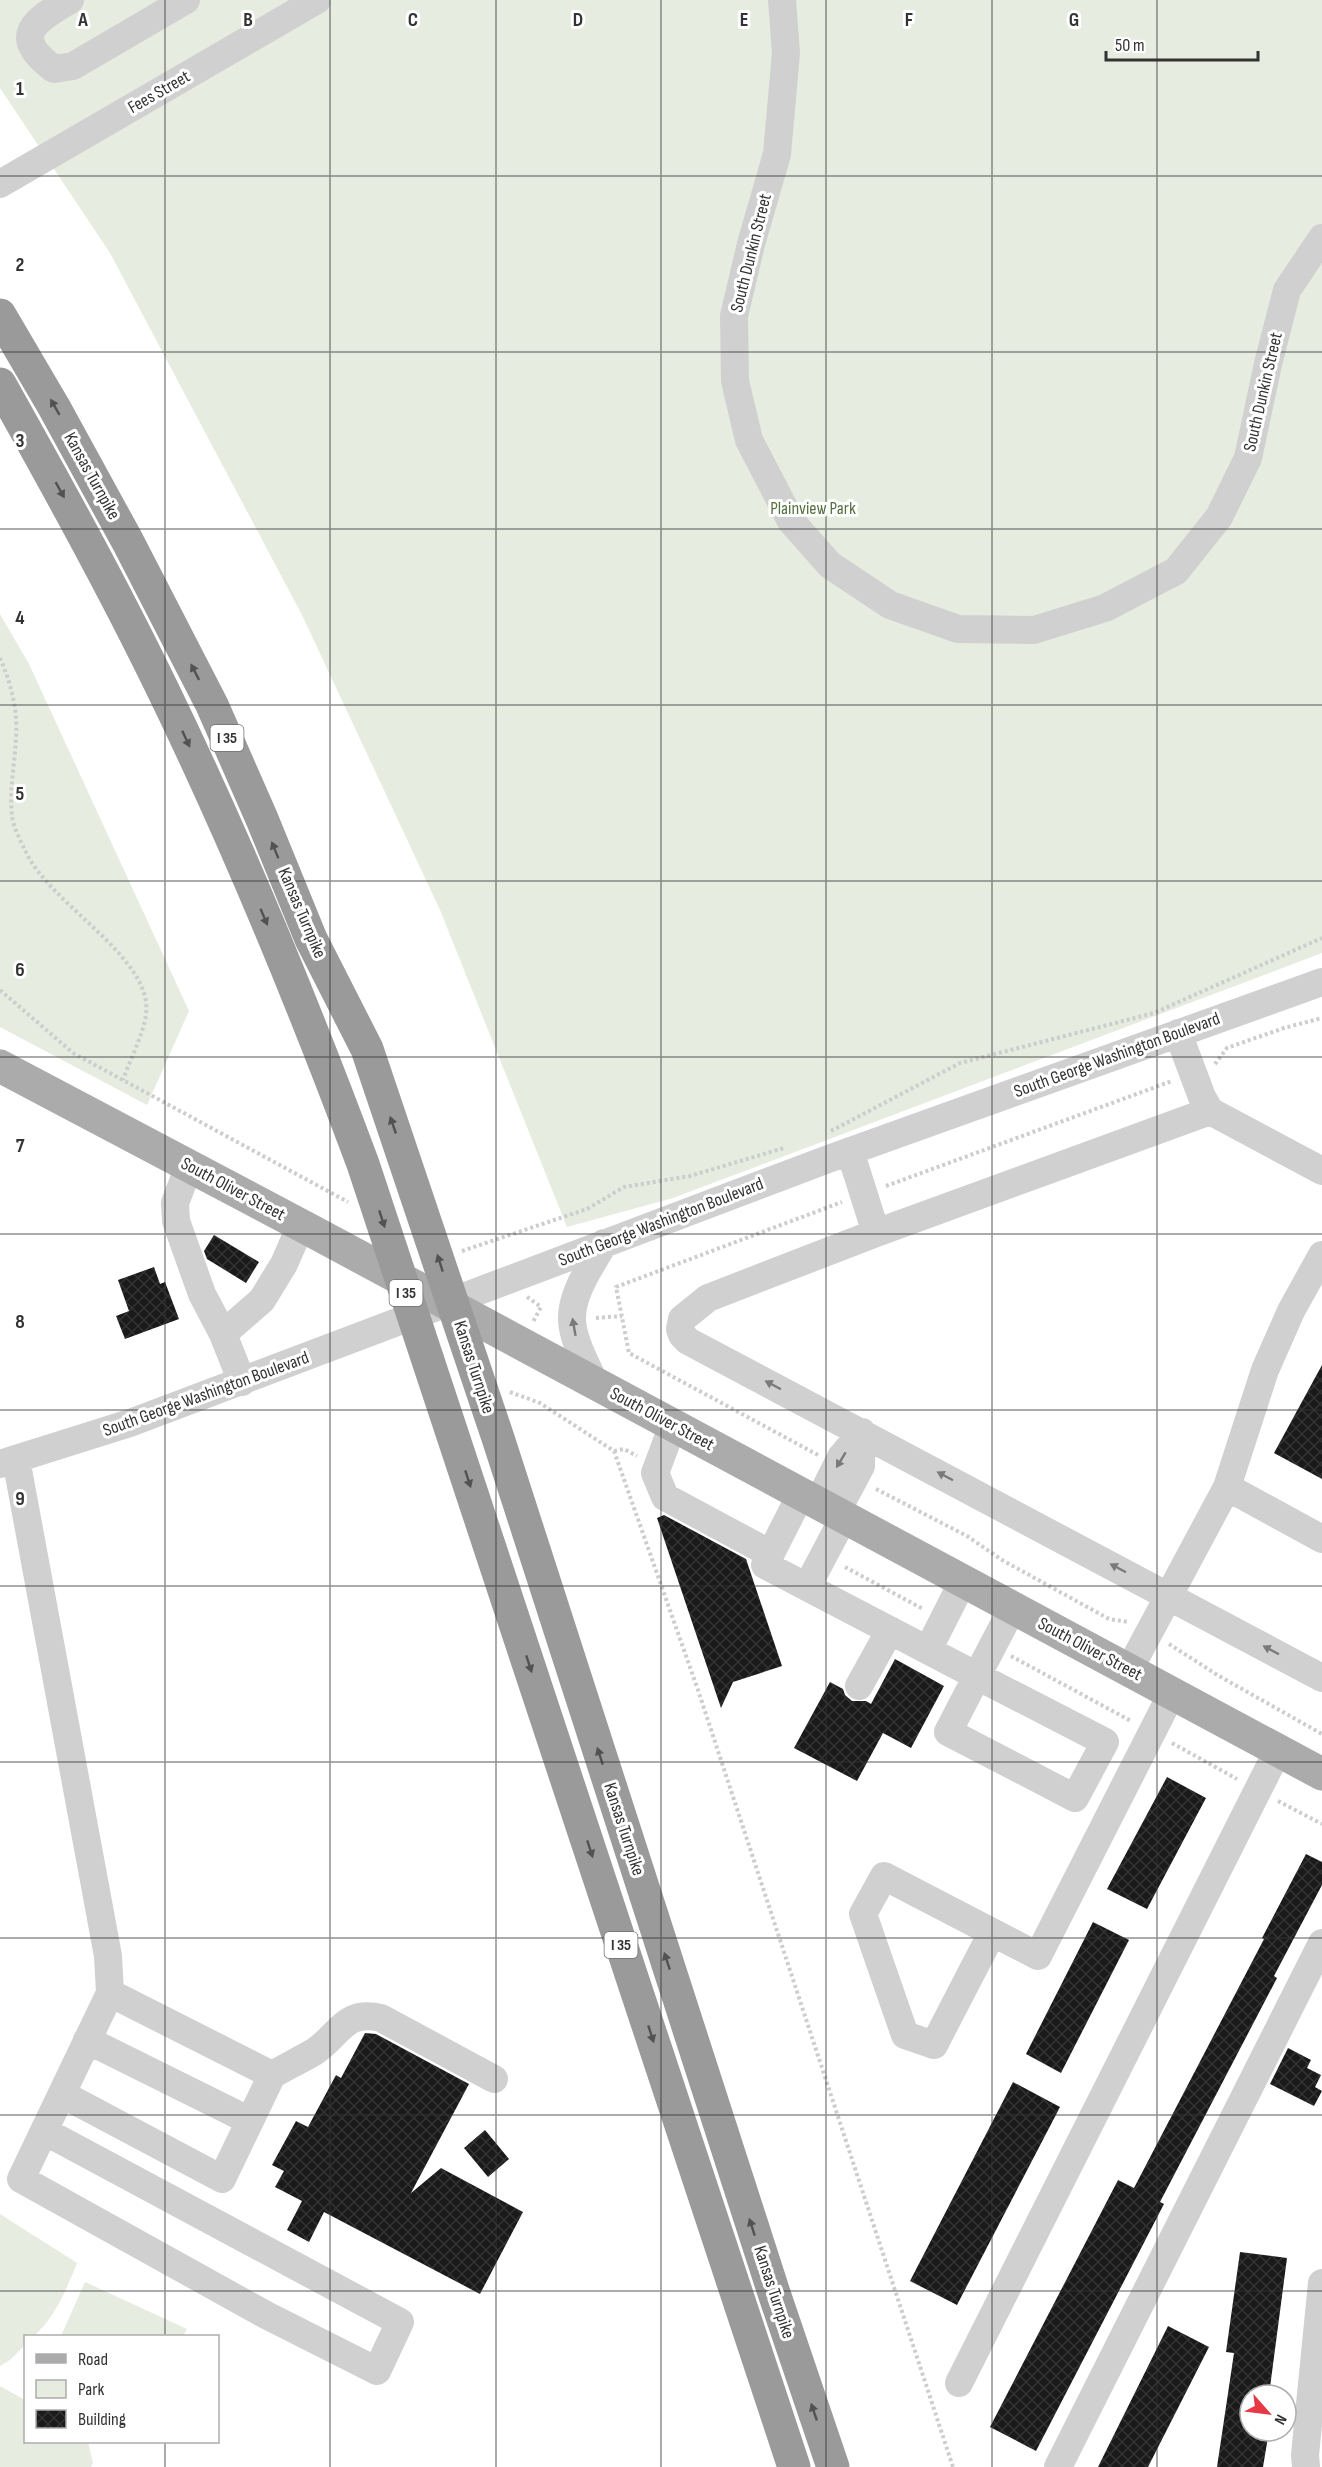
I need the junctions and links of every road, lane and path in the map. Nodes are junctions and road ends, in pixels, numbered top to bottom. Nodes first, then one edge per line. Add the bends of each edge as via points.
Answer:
1 (70, 0) edge
2 (186, 0) edge
3 (317, 0) edge
4 (782, 0) edge
5 (0, 184) edge
6 (1322, 238) edge
7 (0, 315) edge
8 (0, 384) edge
9 (0, 658) edge
10 (1322, 938) edge
11 (1322, 982) edge
12 (0, 990) edge
13 (1322, 1018) edge
14 (1178, 1033) junction
15 (0, 1066) edge
16 (1193, 1072) junction
17 (123, 1080) junction
18 (1210, 1111) junction
19 (827, 1133) dead end
20 (794, 1145) dead end
21 (850, 1151) junction
22 (189, 1166) junction
23 (1322, 1171) edge
24 (864, 1194) junction
25 (350, 1203) dead end
26 (301, 1225) junction
27 (876, 1233) junction
28 (604, 1243) junction
29 (1322, 1255) edge
30 (460, 1260) dead end
31 (531, 1300) dead end
32 (447, 1304) junction
33 (538, 1313) dead end
34 (622, 1316) junction
35 (591, 1319) dead end
36 (223, 1334) junction
37 (242, 1382) junction
38 (594, 1382) junction
39 (506, 1390) dead end
40 (673, 1425) junction
41 (862, 1432) junction
42 (614, 1451) junction
43 (8, 1462) edge
44 (658, 1466) junction
45 (846, 1471) junction
46 (1227, 1487) junction
47 (825, 1506) junction
48 (1322, 1539) edge
49 (771, 1554) junction
50 (824, 1555) junction
51 (963, 1581) junction
52 (807, 1587) junction
53 (1169, 1595) junction
54 (1012, 1607) junction
55 (944, 1620) junction
56 (890, 1629) junction
57 (1149, 1633) junction
58 (993, 1647) junction
59 (928, 1650) junction
60 (1130, 1670) junction
61 (977, 1676) junction
62 (1322, 1678) edge
63 (859, 1686) dead end
64 (1172, 1693) junction
65 (1152, 1732) junction
66 (1322, 1734) edge
67 (1278, 1750) junction
68 (1322, 1774) edge
69 (1258, 1790) junction
70 (1322, 1824) edge
71 (992, 1933) junction
72 (1322, 1943) edge
73 (110, 1993) junction
74 (87, 2040) junction
75 (272, 2075) junction
76 (494, 2079) dead end
77 (62, 2094) junction
78 (250, 2121) junction
79 (44, 2131) junction
80 (1322, 2283) edge
81 (959, 2383) dead end
82 (794, 2467) edge
83 (833, 2467) edge
84 (953, 2467) edge
85 (1058, 2467) edge
86 (1306, 2467) edge

1 - 2 street via 33,25 30,39 40,59 54,69 73,66
3 - 5 street, Fees Street
4 - 6 street, South Dunkin Street via 786,53 777,154 734,315 735,381 749,440 791,521 830,566 890,605 958,629 1034,630 1105,608 1176,571 1219,517 1248,458 1287,290
83 -> 7 highway, Kansas Turnpike / I 35 via 367,1048 311,939 212,705 129,542
8 -> 82 highway, Kansas Turnpike / I 35 via 75,518 162,688 323,1054 363,1164
9 - 17 path via 15,702 12,817 26,853 54,891 119,952 139,976 146,996 146,1015
10 - 19 path via 1154,1013 960,1063
11 - 14 street, South George Washington Boulevard
12 - 17 path via 74,1053
13 - 16 path via 1227,1048 1215,1064
14 - 16 street
14 - 21 street, South George Washington Boulevard
15 - 22 main road, South Oliver Street
16 - 18 street
16 - 24 path
17 - 25 path
18 - 23 street
18 - 27 street
20 - 30 path via 690,1176 624,1187 587,1209 462,1250
21 - 24 street
21 - 28 street, South George Washington Boulevard
22 - 26 main road, South Oliver Street
22 - 36 street via 175,1203 176,1221 201,1294
24 - 27 street
24 - 34 path via 616,1287
26 - 32 main road, South Oliver Street
26 - 36 street via 262,1300
41 -> 27 street via 688,1341 680,1329 682,1319 708,1298
28 - 32 street, South George Washington Boulevard
38 -> 28 street via 572,1319 577,1291
29 - 46 street via 1265,1370
31 - 33 path via 541,1307
32 - 37 street, South George Washington Boulevard
32 - 38 main road, South Oliver Street
34 - 35 path
34 - 45 path via 629,1353
36 - 37 street
37 - 43 street, South George Washington Boulevard
38 - 40 main road, South Oliver Street
39 - 42 path via 540,1403
40 - 44 street
40 - 47 main road, South Oliver Street
41 - 45 street via 861,1466
53 -> 41 street
42 - 44 path via 624,1449
42 - 84 path via 701,1701
43 - 73 street via 108,1956
44 - 49 street via 655,1473 665,1497
45 - 47 street
45 - 57 path via 1109,1618 1135,1624
46 - 48 street
46 - 53 street
47 - 49 street
47 - 50 street
47 - 51 main road, South Oliver Street
49 - 52 street via 765,1565
50 - 52 street
50 - 55 path
51 - 54 main road, South Oliver Street
51 - 55 street
52 - 56 street
53 - 57 street
62 -> 53 street
54 - 58 street
54 - 60 main road, South Oliver Street
55 - 59 street
56 - 59 street
56 - 63 street
57 - 60 street
57 - 66 path
58 - 61 street
58 - 65 path
59 - 61 street
60 - 64 main road, South Oliver Street
61 - 61 street via 1105,1742 1075,1798 948,1732
64 - 65 street
64 - 67 main road, South Oliver Street
65 - 69 path
65 - 71 street via 1038,1956
67 - 68 main road, South Oliver Street
67 - 69 street
69 - 70 path
69 - 81 street
71 - 71 street via 884,1876 863,1914 905,2035 934,2045
72 - 85 street
73 - 74 street
73 - 75 street
74 - 77 street
74 - 78 street
75 - 76 street via 316,2051 349,2021 365,2015 381,2019
75 - 78 street
77 - 78 street via 222,2179
77 - 79 street
79 - 79 street via 21,2179 266,2315 377,2371 400,2322
80 - 86 street

